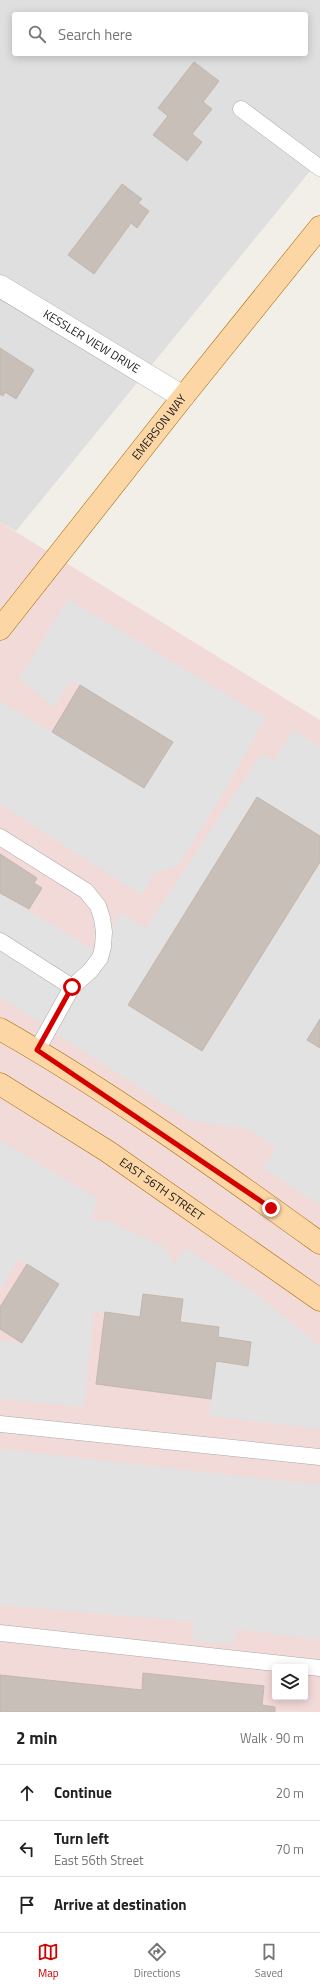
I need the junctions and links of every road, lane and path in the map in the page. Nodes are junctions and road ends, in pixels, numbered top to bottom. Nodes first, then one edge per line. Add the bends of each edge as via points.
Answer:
1 (241, 109) dead end
2 (320, 168) edge
3 (320, 227) edge
4 (0, 286) edge
5 (183, 397) junction
6 (0, 629) edge
7 (0, 837) edge
8 (0, 941) edge
9 (72, 987) junction
10 (0, 1029) edge
11 (37, 1050) junction
12 (0, 1084) edge
13 (320, 1243) edge
14 (320, 1300) edge
15 (0, 1424) edge
16 (320, 1456) edge
17 (0, 1633) edge
18 (320, 1668) edge

1 - 2 lane
3 - 5 main road, EMERSON WAY
4 - 5 street, KESSLER VIEW DRIVE
5 - 6 main road, EMERSON WAY
7 - 9 lane via 79,886 98,906 104,932 102,953 90,971
8 - 9 lane
9 - 11 lane
10 - 11 main road
11 - 13 main road via 176,1142
12 - 14 main road, EAST 56TH STREET via 125,1164
15 - 16 lane
17 - 18 lane

